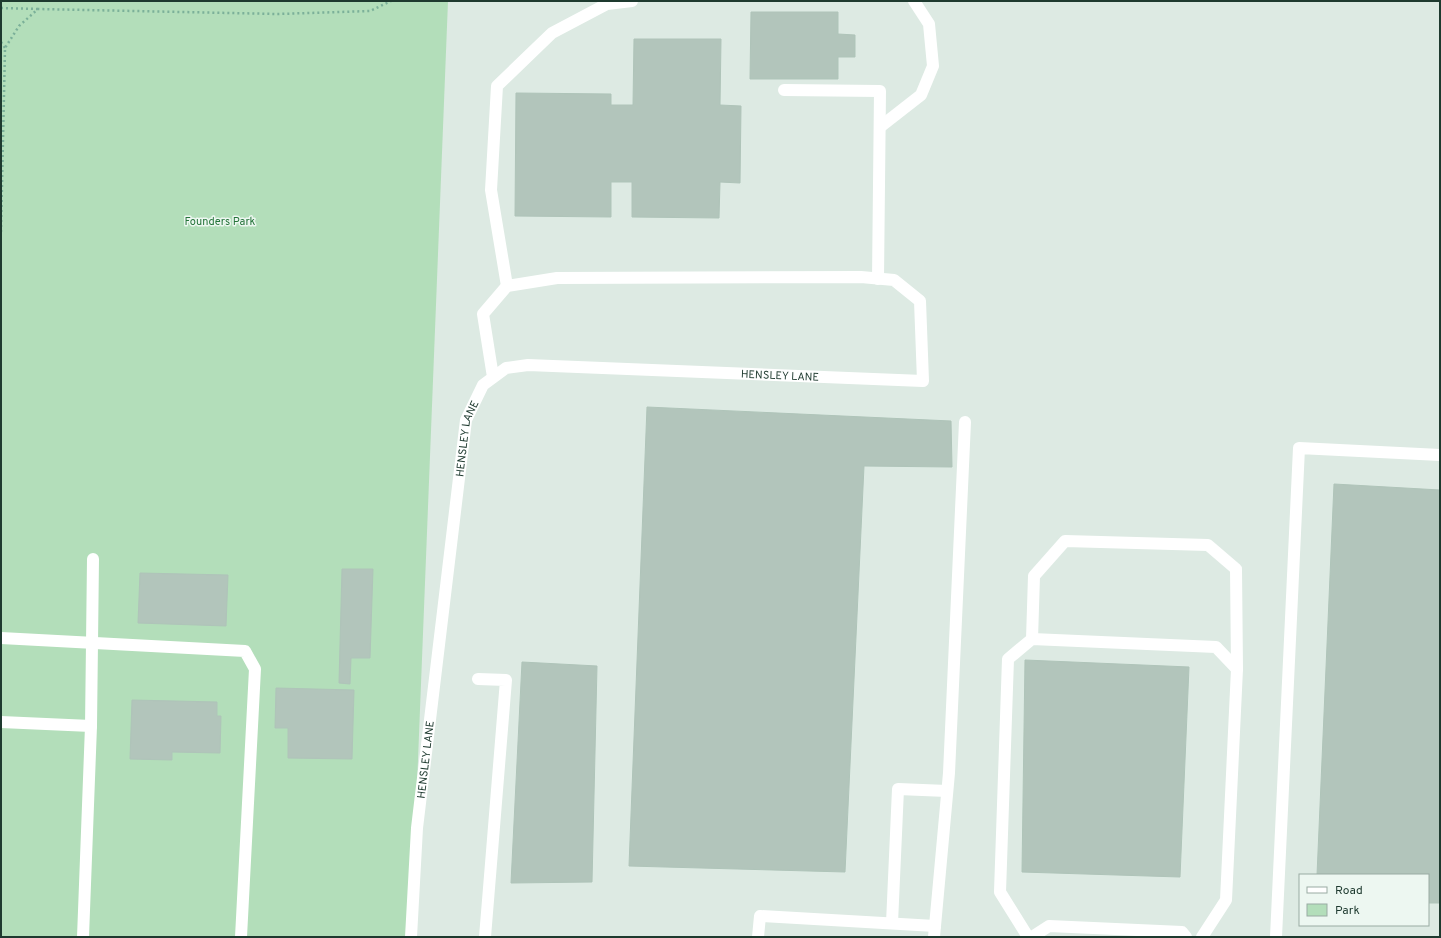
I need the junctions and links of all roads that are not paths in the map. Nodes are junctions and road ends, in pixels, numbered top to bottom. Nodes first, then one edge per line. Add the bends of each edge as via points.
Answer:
1 (632, 1) edge
2 (914, 1) edge
3 (784, 90) dead end
4 (880, 127) junction
5 (878, 279) junction
6 (507, 286) junction
7 (493, 378) junction
8 (965, 422) dead end
9 (1440, 455) edge
10 (93, 559) dead end
11 (1, 638) edge
12 (1032, 639) junction
13 (93, 644) junction
14 (1237, 669) junction
15 (478, 679) dead end
16 (1, 722) edge
17 (91, 726) junction
18 (947, 791) junction
19 (892, 923) junction
20 (935, 931) edge
21 (83, 937) edge
22 (241, 937) edge
23 (411, 937) edge
24 (486, 937) edge
25 (758, 937) edge
26 (1028, 937) edge
27 (1032, 937) edge
28 (1186, 937) edge
29 (1202, 937) edge
30 (1276, 937) edge

1 - 6 street via 607,4 552,33 497,86 491,190
2 - 4 street via 929,24 933,66 921,95
3 - 4 street via 880,91
4 - 5 street
5 - 6 street via 557,278
5 - 7 street, HENSLEY LANE via 894,280 920,301 923,381 528,365 506,368
6 - 7 street via 483,314
7 - 23 street, HENSLEY LANE via 484,385 466,420 417,828
8 - 18 street
9 - 30 street via 1299,448
10 - 13 street
11 - 13 street
12 - 14 street via 1216,647
12 - 14 street via 1034,576 1065,540 1208,545 1236,568
12 - 26 street via 1008,659 1000,892
13 - 17 street
13 - 22 street via 245,651 255,669
14 - 29 street via 1226,900
15 - 24 street via 506,680
16 - 17 street
17 - 21 street
18 - 19 street via 898,789
18 - 20 street
19 - 20 street
19 - 25 street via 760,916
27 - 28 street via 1048,926 1182,932

